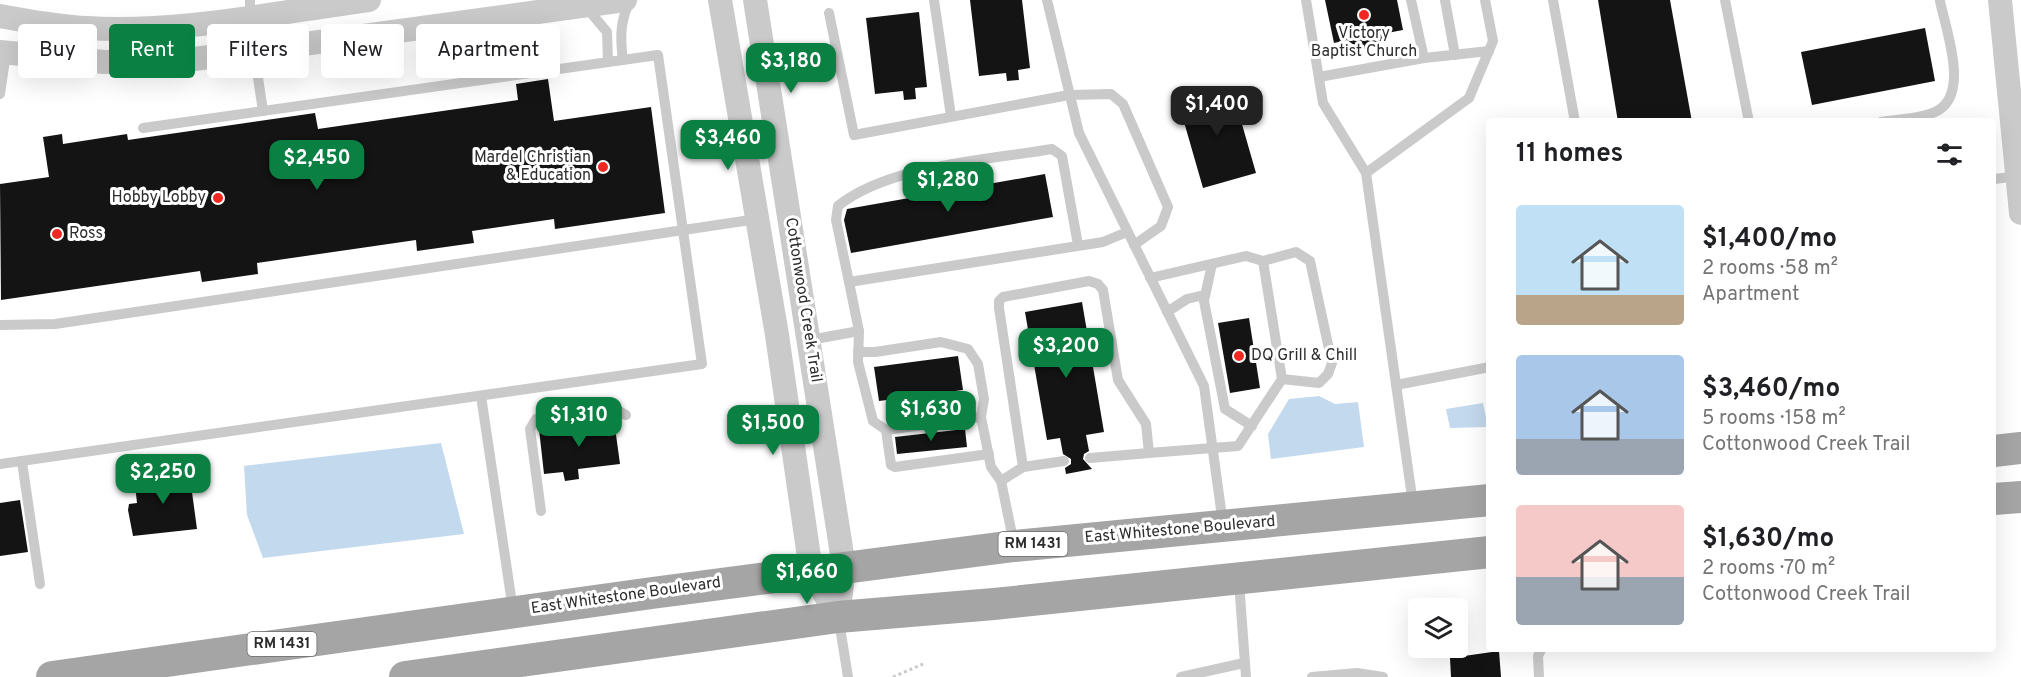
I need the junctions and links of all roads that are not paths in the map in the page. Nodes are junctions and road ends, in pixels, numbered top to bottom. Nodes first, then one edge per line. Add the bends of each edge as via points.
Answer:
1 (369, 0) edge
2 (625, 0) edge
3 (631, 0) edge
4 (720, 0) edge
5 (755, 0) edge
6 (934, 0) edge
7 (1047, 0) edge
8 (1306, 0) edge
9 (1411, 0) edge
10 (1445, 0) edge
11 (1485, 0) edge
12 (1553, 0) edge
13 (1725, 0) edge
14 (1942, 0) edge
15 (2000, 0) edge
16 (584, 5) junction
17 (250, 8) edge
18 (829, 13) dead end
19 (0, 16) edge
20 (251, 24) edge
21 (309, 43) edge
22 (1489, 51) junction
23 (3, 53) edge
24 (1455, 54) junction
25 (207, 57) edge
26 (1424, 58) junction
27 (623, 60) junction
28 (608, 62) junction
29 (1319, 77) junction
30 (258, 78) edge
31 (0, 94) edge
32 (1069, 95) junction
33 (263, 111) junction
34 (951, 116) junction
35 (1574, 118) edge
36 (1748, 118) edge
37 (1905, 118) edge
38 (143, 128) dead end
39 (1366, 173) junction
40 (2019, 176) edge
41 (1996, 179) edge
42 (2021, 213) edge
43 (757, 219) junction
44 (683, 231) junction
45 (1127, 232) junction
46 (1078, 244) junction
47 (1134, 245) junction
48 (1263, 261) junction
49 (1212, 264) junction
50 (1150, 278) junction
51 (849, 282) junction
52 (1204, 295) junction
53 (1167, 312) junction
54 (0, 325) edge
55 (859, 332) junction
56 (810, 340) junction
57 (858, 352) junction
58 (1486, 368) edge
59 (1282, 379) junction
60 (1396, 385) junction
61 (482, 396) junction
62 (626, 415) dead end
63 (981, 417) junction
64 (1252, 426) junction
65 (886, 430) junction
66 (2021, 448) edge
67 (1214, 449) junction
68 (1996, 451) edge
69 (1149, 453) junction
70 (989, 454) junction
71 (1090, 458) dead end
72 (1064, 461) dead end
73 (22, 462) junction
74 (0, 464) edge
75 (1023, 467) junction
76 (1001, 481) junction
77 (2021, 497) edge
78 (1486, 500) edge
79 (1996, 500) edge
80 (1413, 507) junction
81 (541, 511) dead end
82 (1223, 527) junction
83 (1014, 546) junction
84 (1486, 552) edge
85 (844, 567) junction
86 (811, 571) junction
87 (1239, 578) junction
88 (40, 584) dead end
89 (513, 612) junction
90 (838, 617) junction
91 (1540, 652) edge
92 (1244, 663) junction
93 (52, 677) edge
94 (405, 677) edge
95 (848, 677) edge
96 (1181, 677) edge
97 (1246, 677) edge
98 (1312, 677) edge
99 (1383, 677) edge
100 (1539, 677) edge

1 - 17 street
2 - 16 street
3 - 27 lane via 619,32
4 - 43 street, Cottonwood Creek Trail
5 - 56 street, Cottonwood Creek Trail
6 - 34 lane
7 - 32 lane
8 - 29 lane
9 - 26 lane
10 - 24 lane
11 - 22 lane via 1493,41
12 - 35 lane
13 - 36 lane
14 - 37 lane via 1955,78 1951,99 1934,113
15 - 40 street
16 - 21 street
16 - 28 lane via 607,32
17 - 19 street via 178,25 87,28
17 - 20 street
18 - 34 lane via 854,135
22 - 24 lane
22 - 39 lane via 1469,98
23 - 25 street via 104,62
23 - 31 lane
24 - 26 lane
26 - 29 lane
27 - 28 lane
27 - 44 lane via 658,56
28 - 33 lane
29 - 39 lane via 1323,103
30 - 33 lane
32 - 34 lane
32 - 45 lane via 1079,133
32 - 47 lane via 1111,94 1123,104 1168,207 1161,226
33 - 38 lane
39 - 60 lane
40 - 41 lane
40 - 42 street
43 - 44 lane
43 - 86 street, Cottonwood Creek Trail
44 - 54 lane via 55,324
44 - 61 lane via 702,364
45 - 46 lane via 1103,242
45 - 47 lane
46 - 51 lane
46 - 51 lane via 1062,156 1052,149 1041,150 907,174 882,181 846,199 838,206 836,220
47 - 50 lane
48 - 49 lane via 1246,256
48 - 59 lane
48 - 59 lane via 1296,252 1310,261 1332,363 1319,383
49 - 50 lane
49 - 52 lane
50 - 53 lane
51 - 55 lane
52 - 53 lane via 1187,299
52 - 64 lane via 1225,409
53 - 67 lane via 1204,386
55 - 56 lane
55 - 57 lane
56 - 85 street, Cottonwood Creek Trail
57 - 63 lane via 941,342 968,350 978,364 984,399
57 - 65 lane via 873,421
58 - 60 lane
59 - 64 lane
60 - 80 lane
61 - 73 lane
61 - 89 lane
62 - 81 lane via 615,410 536,419 530,429
63 - 65 lane
63 - 70 lane
64 - 67 lane via 1238,446
65 - 70 lane via 891,465 895,467
66 - 68 main road
67 - 69 lane
67 - 82 lane
69 - 71 lane
69 - 75 lane via 1146,424 1118,380 1103,290 1089,281 1003,297 999,301
70 - 76 lane via 991,467
72 - 75 lane
73 - 74 lane
73 - 88 lane
75 - 76 lane
76 - 83 lane
77 - 79 main road
78 - 80 main road, East Whitestone Boulevard / RM 1431
80 - 82 main road, East Whitestone Boulevard / RM 1431
82 - 83 main road, East Whitestone Boulevard / RM 1431
83 - 85 main road, East Whitestone Boulevard / RM 1431
84 - 87 main road
85 - 86 main road, East Whitestone Boulevard / RM 1431
85 - 90 street, Cottonwood Creek Trail
86 - 89 main road, East Whitestone Boulevard / RM 1431
86 - 90 street, Cottonwood Creek Trail
87 - 90 main road
87 - 92 lane
89 - 93 main road, East Whitestone Boulevard / RM 1431
90 - 94 main road
90 - 95 lane
91 - 100 lane
92 - 96 lane
92 - 97 lane
98 - 99 lane via 1357,673

